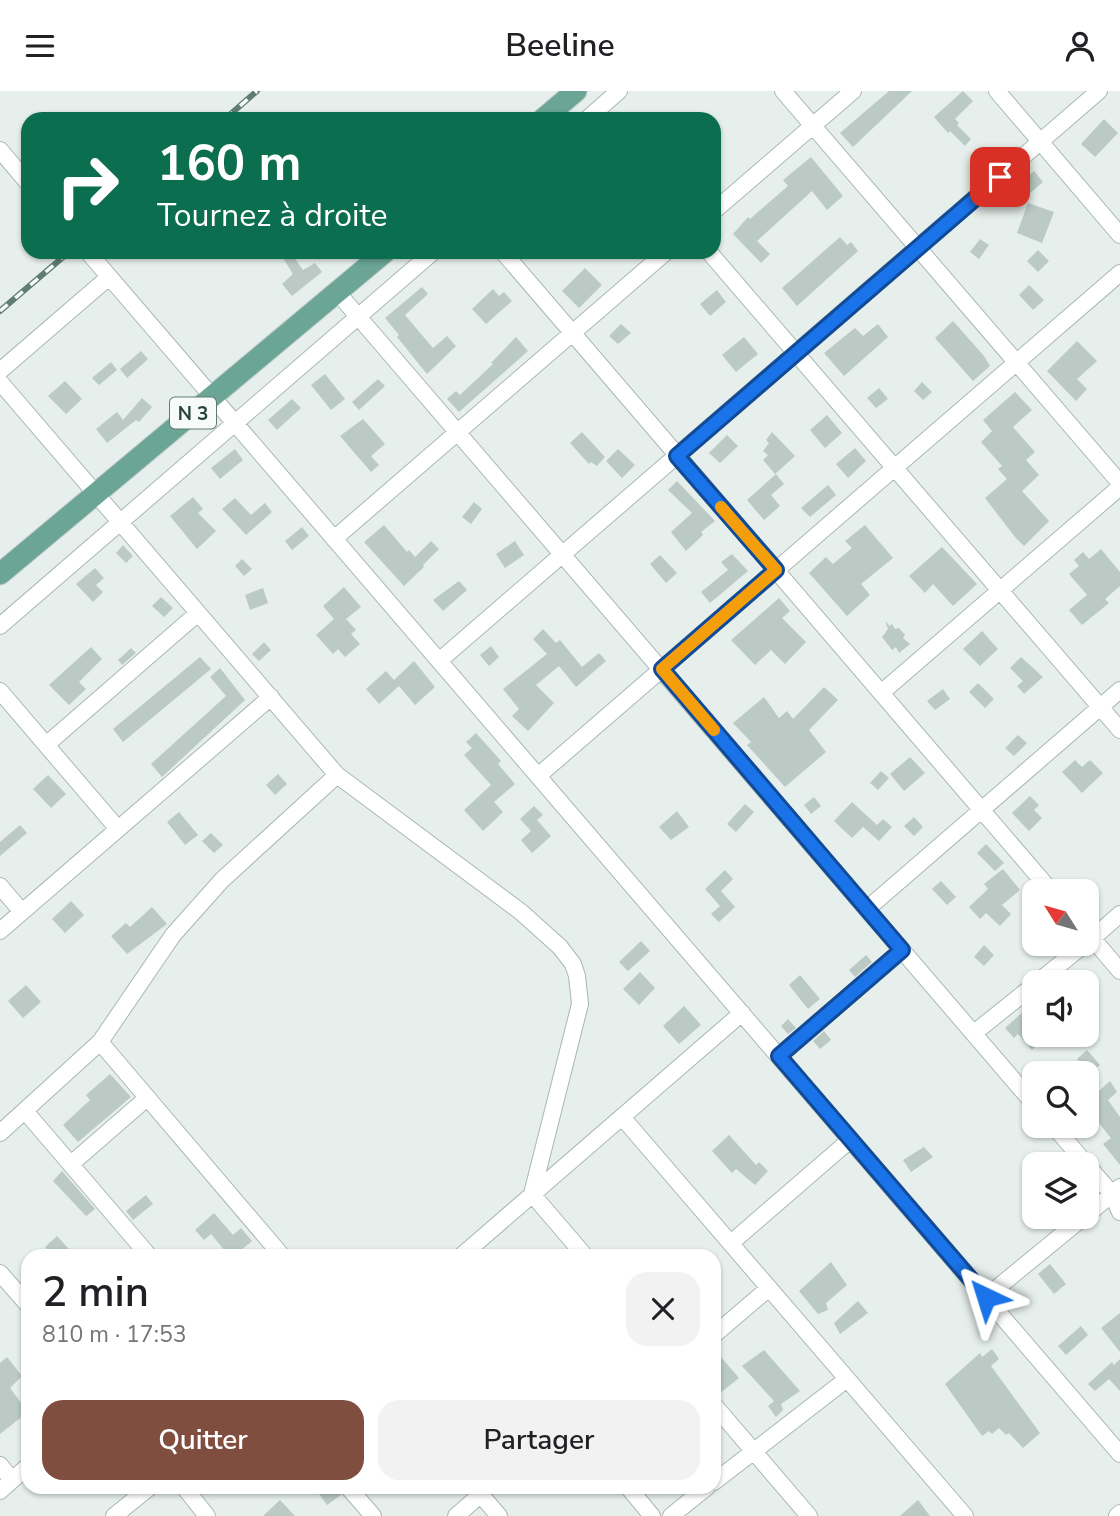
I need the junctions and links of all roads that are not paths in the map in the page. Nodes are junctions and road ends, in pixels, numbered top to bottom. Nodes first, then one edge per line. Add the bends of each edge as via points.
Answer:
1 (619, 91) edge
2 (783, 91) edge
3 (853, 91) edge
4 (997, 91) edge
5 (1099, 91) edge
6 (575, 92) edge
7 (551, 112) edge
8 (587, 112) edge
9 (597, 112) edge
10 (813, 125) junction
11 (1040, 142) junction
12 (0, 150) edge
13 (21, 175) edge
14 (721, 205) edge
15 (1120, 235) edge
16 (918, 248) junction
17 (94, 259) edge
18 (377, 259) edge
19 (425, 259) edge
20 (509, 259) edge
21 (658, 259) edge
22 (715, 259) edge
23 (1120, 273) edge
24 (109, 277) junction
25 (337, 292) junction
26 (358, 317) junction
27 (572, 333) junction
28 (796, 353) junction
29 (1017, 363) junction
30 (0, 371) edge
31 (0, 382) edge
32 (212, 397) junction
33 (235, 423) junction
34 (458, 432) junction
35 (677, 456) junction
36 (895, 468) junction
37 (1120, 485) edge
38 (96, 494) junction
39 (120, 522) junction
40 (334, 539) junction
41 (562, 554) junction
42 (776, 570) junction
43 (0, 574) edge
44 (1000, 590) junction
45 (198, 613) junction
46 (0, 626) edge
47 (439, 661) junction
48 (662, 669) junction
49 (1120, 690) edge
50 (0, 691) edge
51 (881, 693) junction
52 (271, 697) junction
53 (1100, 707) junction
54 (1120, 730) edge
55 (46, 745) junction
56 (337, 775) junction
57 (538, 776) junction
58 (982, 810) junction
59 (118, 829) junction
60 (1041, 879) edge
61 (0, 885) edge
62 (867, 909) junction
63 (23, 912) junction
64 (1120, 914) edge
65 (1099, 930) edge
66 (0, 931) edge
67 (902, 950) junction
68 (1099, 950) edge
69 (1068, 956) edge
70 (1051, 970) edge
71 (1120, 971) edge
72 (1022, 994) edge
73 (742, 1013) junction
74 (974, 1033) junction
75 (100, 1042) junction
76 (779, 1056) junction
77 (1022, 1090) edge
78 (147, 1098) junction
79 (25, 1111) junction
80 (622, 1117) junction
81 (0, 1133) edge
82 (1064, 1138) edge
83 (850, 1140) junction
84 (1076, 1152) edge
85 (71, 1164) junction
86 (1099, 1175) edge
87 (1116, 1190) edge
88 (532, 1194) junction
89 (1099, 1204) edge
90 (1120, 1212) edge
91 (1069, 1229) edge
92 (731, 1244) junction
93 (143, 1249) edge
94 (277, 1249) edge
95 (469, 1249) edge
96 (579, 1249) edge
97 (0, 1273) edge
98 (769, 1288) junction
99 (21, 1297) edge
100 (986, 1297) junction
101 (721, 1329) edge
102 (847, 1378) junction
103 (721, 1413) edge
104 (753, 1451) junction
105 (1120, 1454) edge
106 (0, 1465) edge
107 (21, 1472) edge
108 (721, 1476) edge
109 (6, 1485) edge
110 (141, 1494) edge
111 (189, 1494) edge
112 (360, 1494) edge
113 (474, 1494) edge
114 (480, 1494) edge
115 (634, 1494) edge
116 (699, 1494) edge
117 (114, 1516) edge
118 (206, 1516) edge
119 (373, 1516) edge
120 (456, 1516) edge
121 (499, 1516) edge
122 (652, 1516) edge
123 (671, 1516) edge
124 (809, 1516) edge
125 (965, 1516) edge

1 - 9 street
2 - 10 street
3 - 10 street
4 - 11 street
5 - 11 street
6 - 7 main road
6 - 8 street
10 - 14 street
10 - 16 street
11 - 15 street
11 - 16 street
12 - 13 street
16 - 28 street
16 - 29 street
17 - 24 street
18 - 25 main road, N 3
19 - 26 street
20 - 27 street
21 - 27 street
22 - 28 street
23 - 29 street
24 - 30 street
24 - 32 street
25 - 26 street
25 - 32 main road, N 3
26 - 33 street
26 - 34 street
27 - 34 street
27 - 35 street
28 - 35 street
28 - 36 street
29 - 36 street
29 - 37 street
31 - 38 street
32 - 33 street
32 - 38 main road, N 3
33 - 39 street
33 - 40 street
34 - 40 street
34 - 41 street
35 - 41 street
35 - 42 street
36 - 42 street
36 - 44 street
37 - 44 street
38 - 39 street
38 - 43 main road, N 3
39 - 45 street
39 - 46 street
40 - 47 street
41 - 47 street
41 - 48 street
42 - 48 street
42 - 51 street
44 - 51 street
44 - 53 street
45 - 52 street
45 - 55 street
47 - 57 street
48 - 57 street
48 - 62 street
49 - 53 street
50 - 55 street
51 - 58 street
52 - 56 street
52 - 59 street
53 - 54 street
53 - 58 street
55 - 59 street
56 - 75 street via 222,880 173,935
56 - 88 street via 521,912 573,964 580,1005
57 - 73 street
58 - 60 street
58 - 62 street
59 - 63 street
61 - 63 street
62 - 67 street
63 - 66 street
64 - 65 street
67 - 74 street
67 - 76 street
68 - 71 street
69 - 70 street
72 - 74 street
73 - 76 street
73 - 80 street
74 - 77 street
75 - 78 street
75 - 79 street
76 - 83 street
78 - 85 street
78 - 94 street
79 - 81 street
79 - 85 street
80 - 88 street
80 - 92 street
82 - 84 street
83 - 92 street
83 - 100 street
85 - 93 street
86 - 87 street
87 - 89 street
87 - 90 street
88 - 95 street
88 - 96 street
91 - 100 street
92 - 98 street
97 - 99 street
98 - 101 street
98 - 102 street
100 - 105 street
102 - 104 street
102 - 125 street
103 - 104 street
104 - 108 street
104 - 124 street
106 - 109 street
107 - 109 street
110 - 117 street
111 - 118 street
112 - 119 street
113 - 120 street
114 - 121 street
115 - 122 street
116 - 123 street

